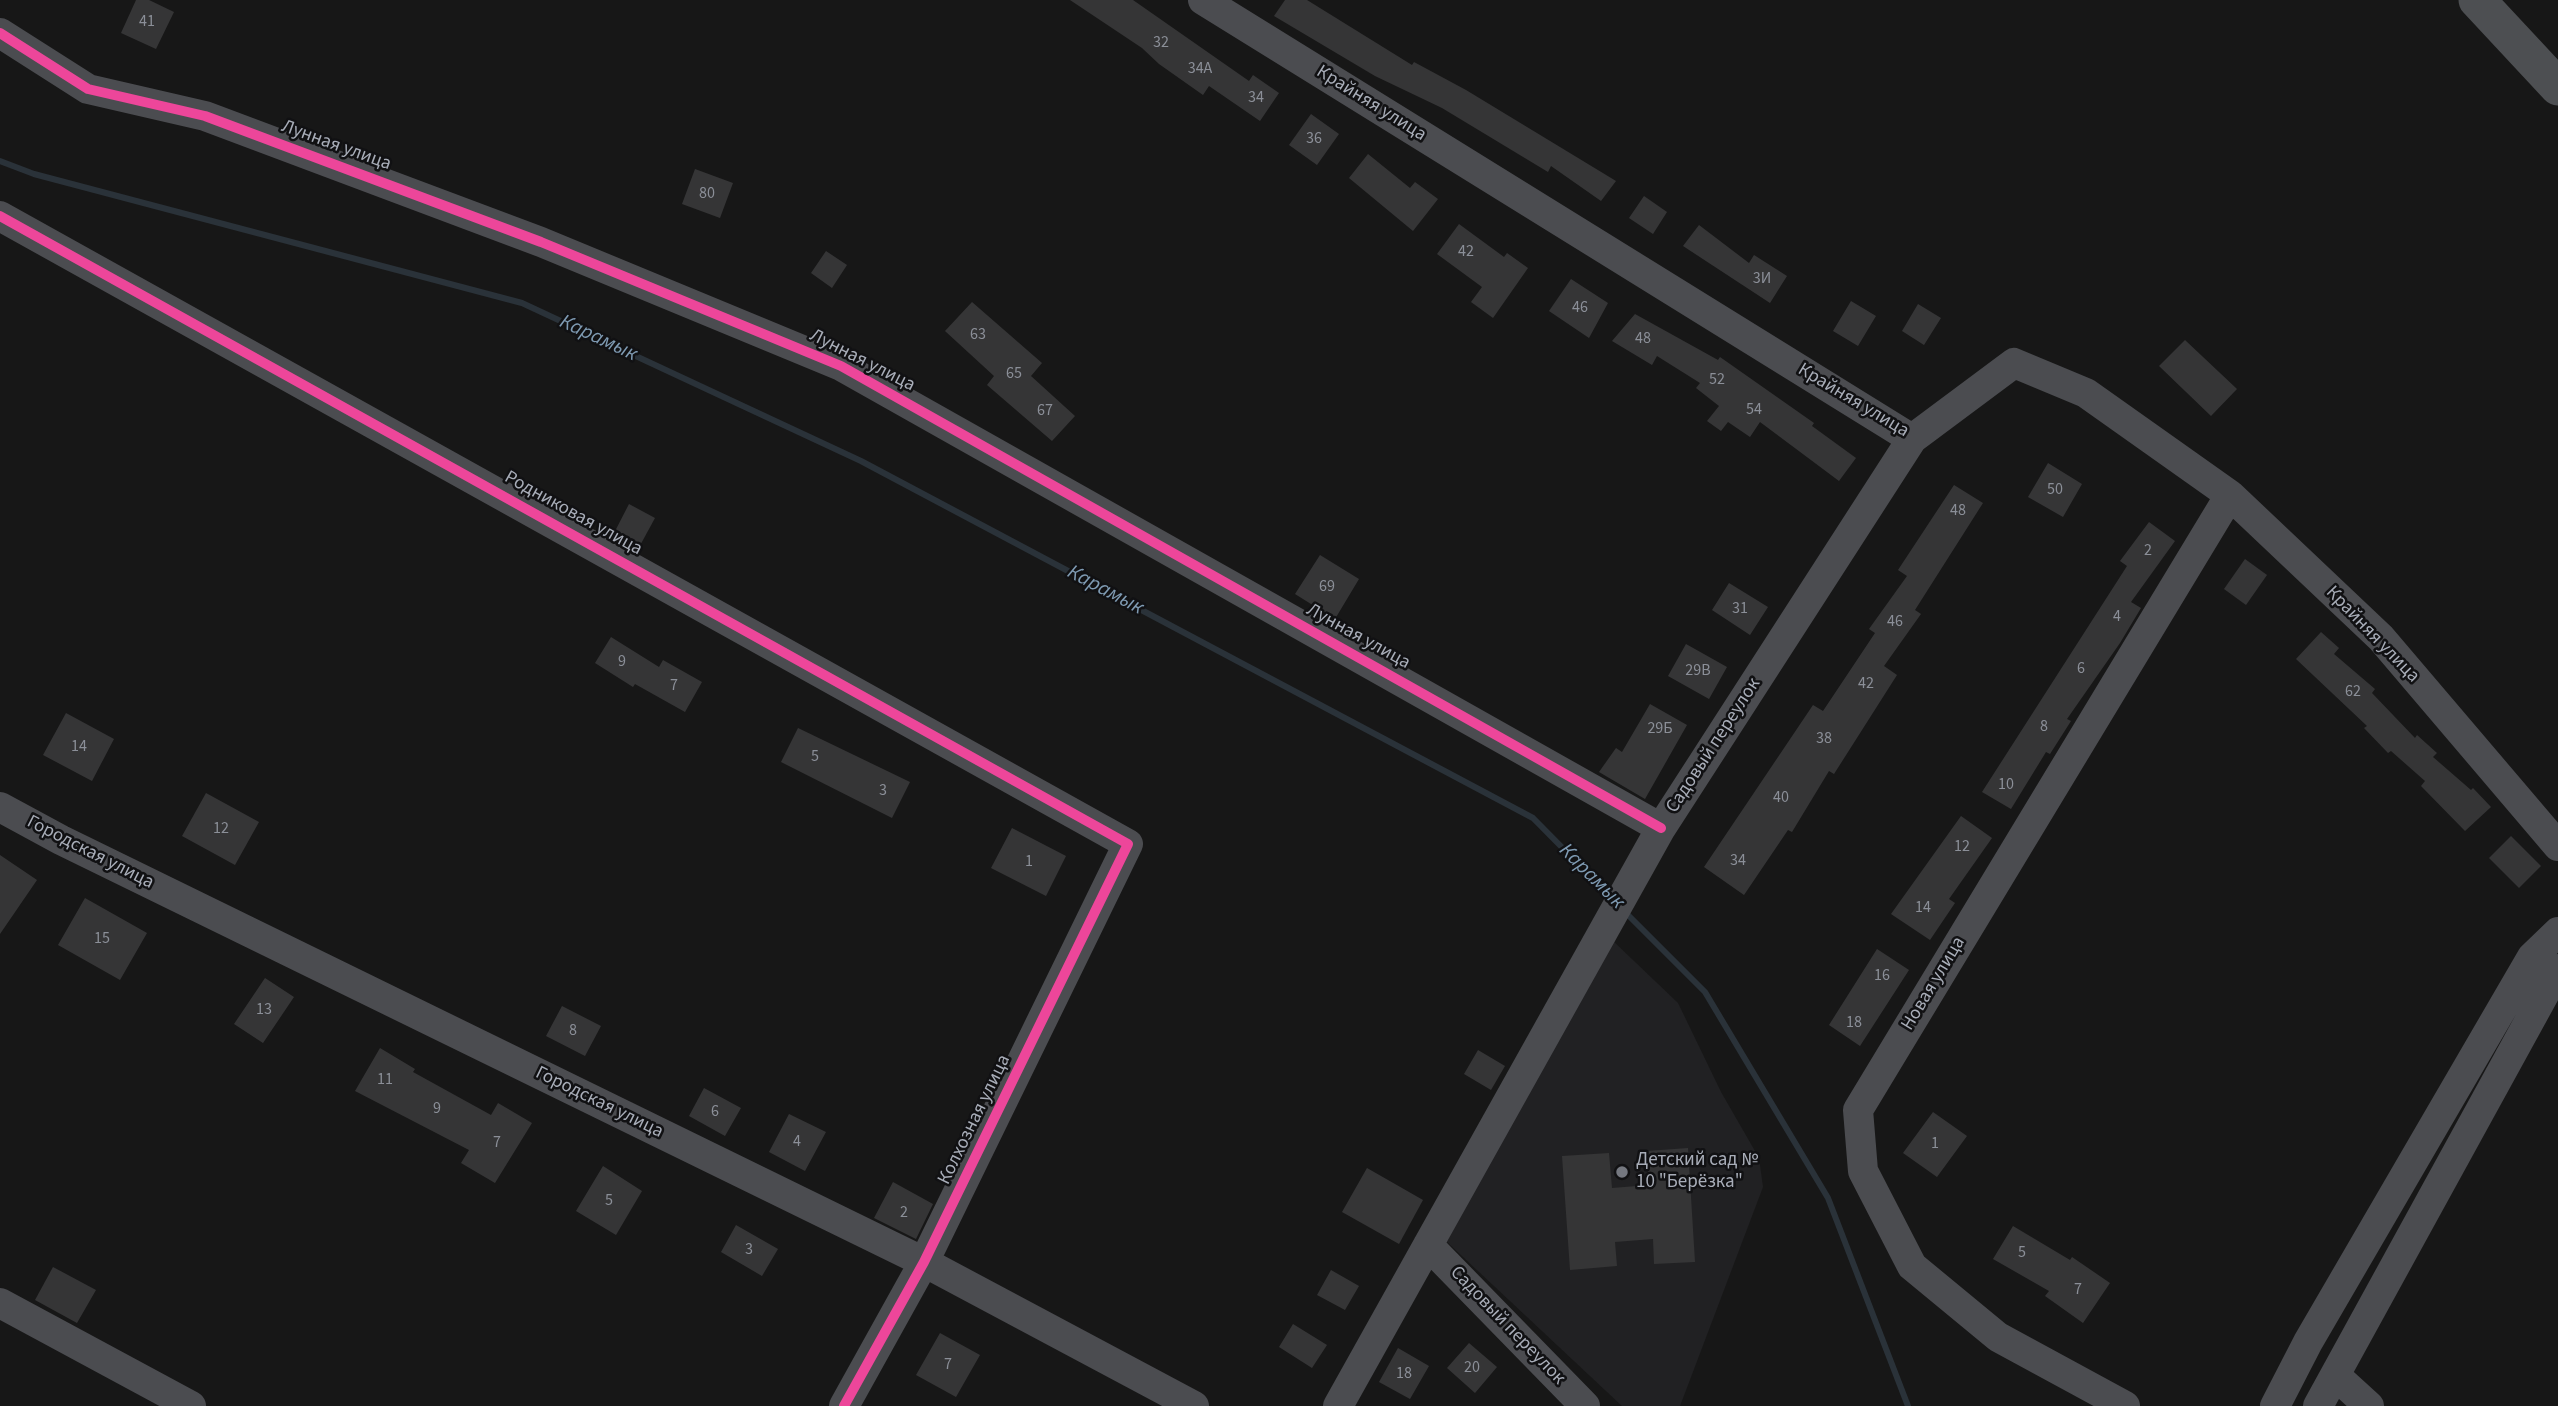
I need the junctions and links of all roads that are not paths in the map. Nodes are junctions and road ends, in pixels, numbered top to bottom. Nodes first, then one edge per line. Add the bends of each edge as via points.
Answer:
1 (1203, 0) edge
2 (2477, 0) edge
3 (2502, 0) edge
4 (0, 33) edge
5 (2558, 62) edge
6 (2558, 87) edge
7 (0, 216) edge
8 (1912, 439) junction
9 (2230, 495) junction
10 (0, 807) edge
11 (1661, 828) junction
12 (1128, 844) joint
13 (2558, 846) edge
14 (2558, 932) edge
15 (2558, 969) edge
16 (1428, 1245) junction
17 (924, 1262) junction
18 (0, 1303) edge
19 (2335, 1375) junction
20 (191, 1406) edge
21 (844, 1406) edge
22 (1194, 1406) edge
23 (1338, 1406) edge
24 (1585, 1406) edge
25 (2124, 1406) edge
26 (2275, 1406) edge
27 (2318, 1406) edge
28 (2369, 1406) edge

1 - 8 street, Крайняя улица
2 - 6 main road
3 - 5 main road
4 - 11 street, Лунная улица via 89,89 218,121 541,242 841,366
7 - 12 street, Родниковая улица
8 - 9 street, Крайняя улица via 2014,363 2086,393
8 - 11 street, Садовый переулок
9 - 13 street, Крайняя улица via 2381,638
9 - 25 street, Новая улица via 1858,1110 1863,1171 1913,1266 1998,1337
10 - 17 street, Городская улица
11 - 16 street, Садовый переулок
12 - 17 street, Колхозная улица
14 - 26 street via 2532,957
15 - 19 street
16 - 23 street, Садовый переулок
16 - 24 street, Садовый переулок
17 - 21 street, Колхозная улица
17 - 22 street, Городская улица
18 - 20 street
19 - 27 street
19 - 28 street

